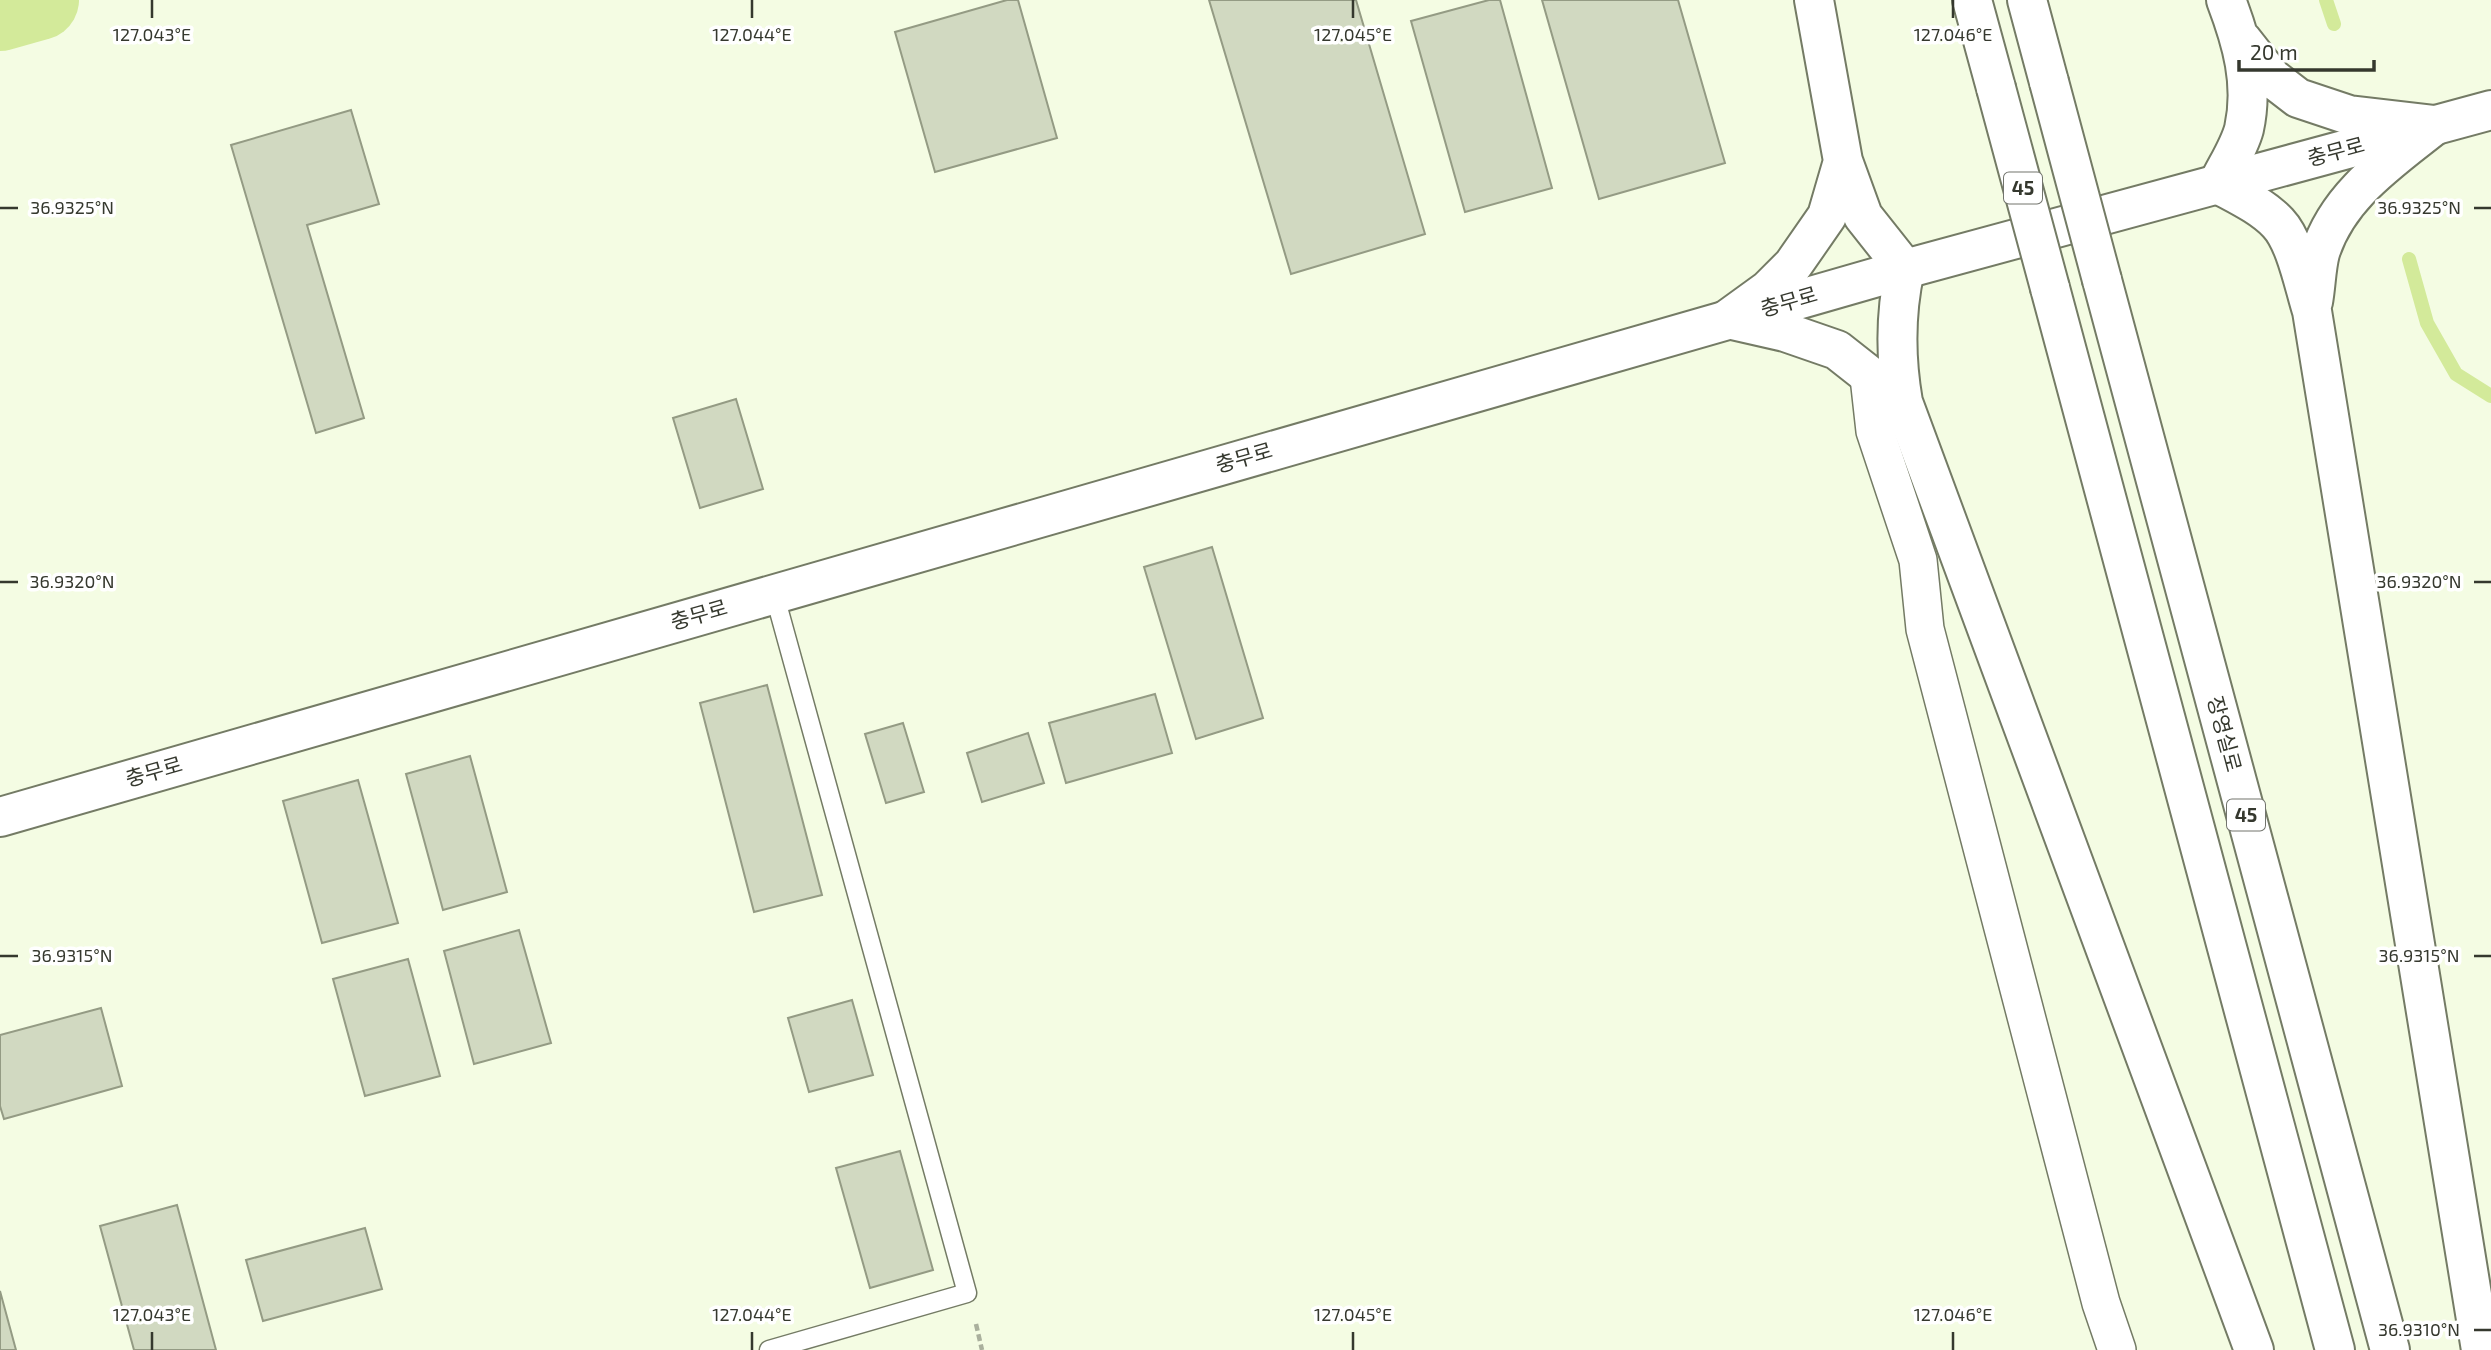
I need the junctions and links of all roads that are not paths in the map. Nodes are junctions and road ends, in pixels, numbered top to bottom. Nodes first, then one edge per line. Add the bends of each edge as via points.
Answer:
1 (1814, 0) edge
2 (1972, 0) edge
3 (2027, 0) edge
4 (2226, 0) edge
5 (2241, 38) junction
6 (2491, 110) edge
7 (2435, 125) junction
8 (1843, 161) junction
9 (2218, 184) junction
10 (1905, 269) junction
11 (2312, 311) junction
12 (1728, 319) junction
13 (1869, 377) junction
14 (1903, 402) junction
15 (774, 593) junction
16 (0, 817) edge
17 (769, 1350) edge
18 (2117, 1350) edge
19 (2254, 1350) edge
20 (2334, 1350) edge
21 (2390, 1350) edge
22 (2481, 1350) edge

1 - 8 main road
2 - 20 main road, 45, bridge
3 - 21 main road, 장영실로 / 45, bridge
4 - 5 main road
5 - 7 main road via 2272,78 2298,98 2349,115
5 - 9 main road via 2249,90 2244,131
6 - 7 main road, 충무로
7 - 9 main road, 충무로
7 - 11 main road via 2374,174 2343,207 2320,253
8 - 10 main road via 1863,216
8 - 12 main road via 1827,216 1793,265
9 - 10 main road, 충무로
9 - 11 main road via 2253,203 2289,237
10 - 12 main road, 충무로
10 - 14 main road via 1896,338
11 - 22 main road
12 - 13 main road via 1837,349
12 - 15 main road, 충무로
13 - 14 main road
13 - 18 street via 1875,431 1918,561 1925,629
14 - 19 main road
15 - 16 main road, 충무로
15 - 17 lane via 967,1293

